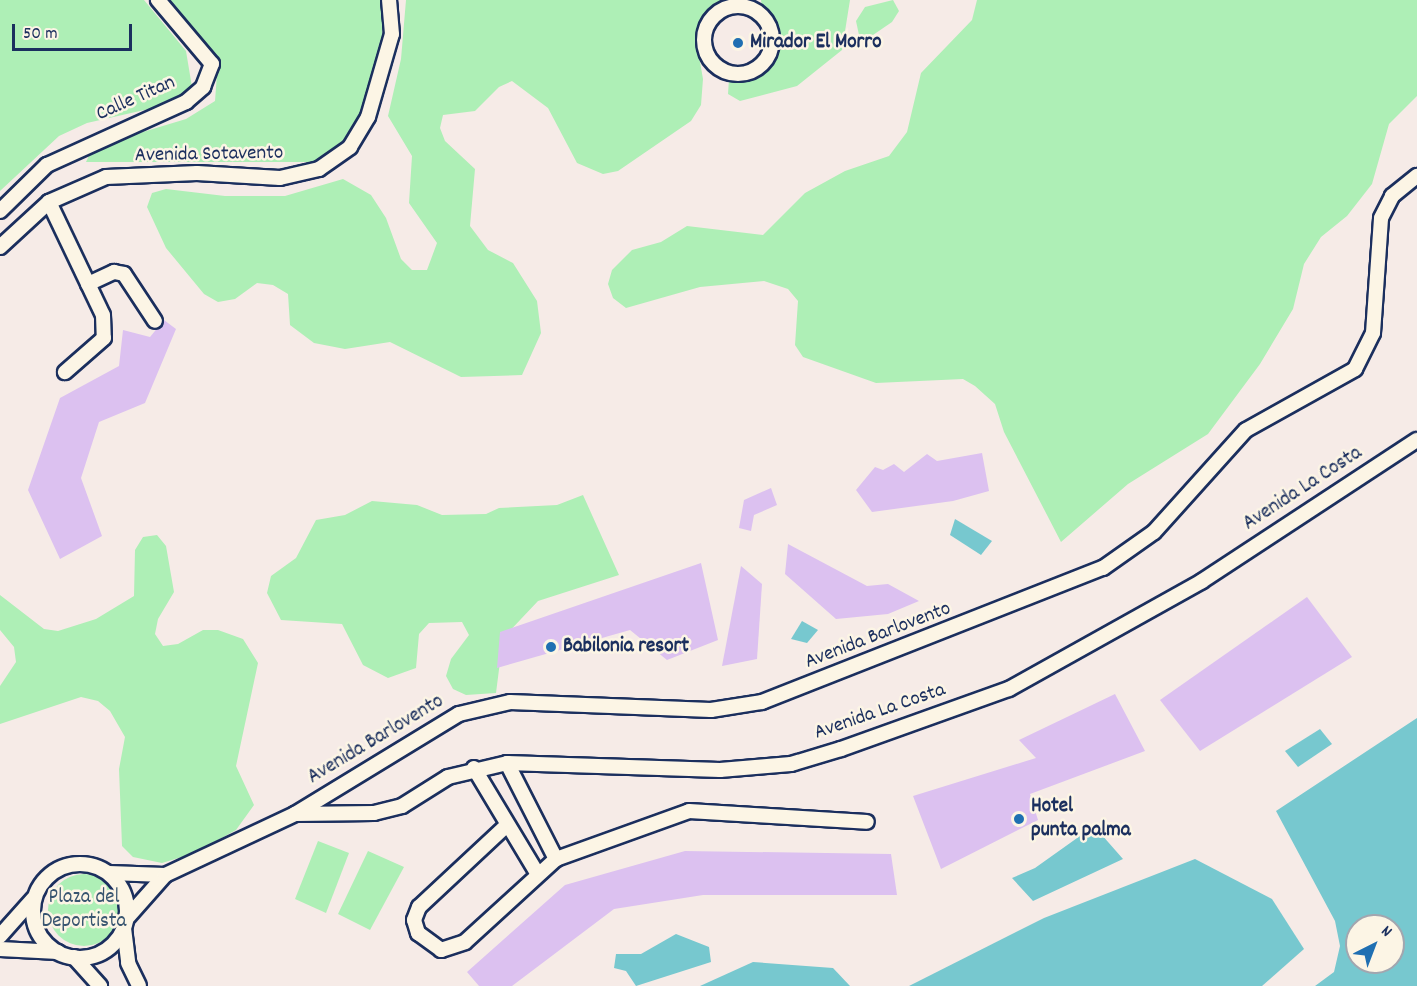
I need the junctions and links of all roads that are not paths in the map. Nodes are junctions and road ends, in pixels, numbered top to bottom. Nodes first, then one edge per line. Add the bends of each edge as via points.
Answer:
1 (158, 0) edge
2 (389, 0) edge
3 (745, 3) edge
4 (1417, 176) edge
5 (49, 202) junction
6 (0, 211) edge
7 (0, 247) edge
8 (88, 284) junction
9 (155, 321) dead end
10 (65, 372) dead end
11 (1417, 440) edge
12 (507, 763) junction
13 (474, 768) junction
14 (295, 814) junction
15 (867, 822) dead end
16 (507, 825) junction
17 (556, 859) junction
18 (109, 873) junction
19 (537, 873) junction
20 (165, 875) junction
21 (36, 894) junction
22 (126, 923) junction
23 (0, 936) edge
24 (0, 949) edge
25 (59, 952) junction
26 (74, 957) junction
27 (100, 986) edge
28 (139, 986) edge

1 - 6 street, Calle Titan via 212,64 203,87 186,102 47,165
2 - 5 street, Avenida Sotavento via 392,34 368,117 350,147 319,169 280,178 197,173 106,177
3 - 3 street via 764,16 771,28 772,48 760,68 731,74 709,58 704,36 717,13
4 - 14 street, Avenida Barlovento via 1392,196 1381,218 1373,333 1355,369 1336,384 1246,430 1154,532 1103,568 762,702 711,710 528,702 476,708 443,722
5 - 7 street, Avenida Sotavento
5 - 8 street
8 - 9 street via 114,272 124,274
8 - 10 street via 103,315 104,338
11 - 12 street, Avenida La Costa via 1202,581 1009,689 905,727 792,764 720,770
12 - 13 street, Avenida La Costa
12 - 17 street
13 - 14 street, Avenida La Costa via 392,808
13 - 16 street
14 - 20 street, Avenida Barlovento
15 - 17 street via 689,811
16 - 19 street
16 - 19 street via 419,907 414,920 418,933 441,950 454,949
17 - 19 street
18 - 20 street, Avenida Barlovento
18 - 21 street via 76,864 58,868
18 - 22 street via 126,901
20 - 22 street, Avenida Barlovento
21 - 23 street
21 - 25 street via 36,928
22 - 26 street via 105,951
22 - 28 street via 128,963
24 - 25 street
25 - 26 street
26 - 27 street

